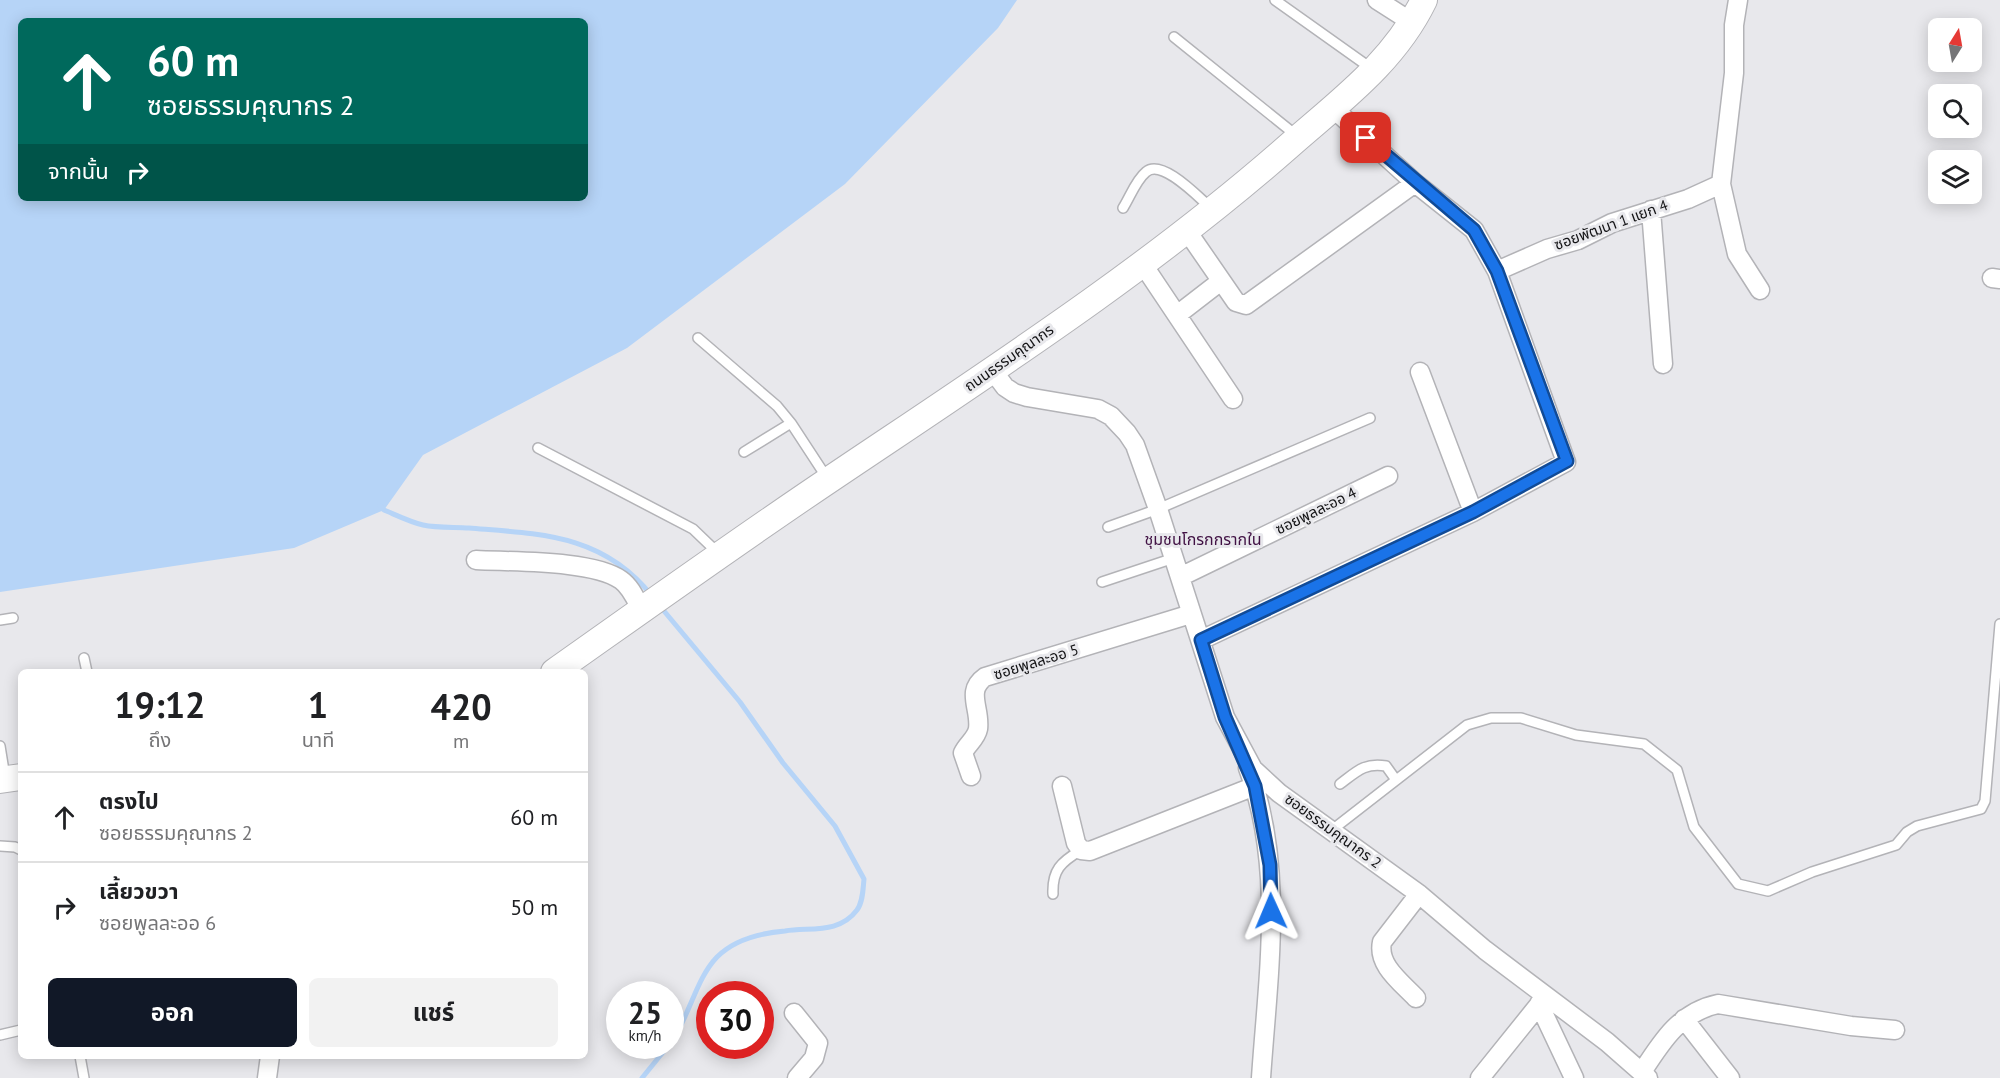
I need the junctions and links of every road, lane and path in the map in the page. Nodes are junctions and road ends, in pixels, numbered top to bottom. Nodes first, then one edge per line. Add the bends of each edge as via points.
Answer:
1 (1275, 0) edge
2 (1377, 0) edge
3 (1738, 0) edge
4 (1419, 11) edge
5 (1174, 37) dead end
6 (1374, 71) junction
7 (1334, 109) junction
8 (1299, 137) junction
9 (1415, 183) junction
10 (1721, 184) junction
11 (1123, 208) dead end
12 (1213, 210) junction
13 (1651, 210) junction
14 (1187, 231) junction
15 (1142, 263) junction
16 (1497, 271) junction
17 (1221, 281) junction
18 (1760, 290) dead end
19 (1177, 315) junction
20 (698, 338) dead end
21 (1664, 364) dead end
22 (993, 371) junction
23 (1420, 372) dead end
24 (1233, 399) dead end
25 (1370, 418) dead end
26 (791, 423) junction
27 (538, 448) dead end
28 (744, 453) dead end
29 (1388, 476) dead end
30 (829, 480) junction
31 (1158, 509) junction
32 (1473, 512) junction
33 (1108, 527) dead end
34 (721, 556) junction
35 (1174, 558) junction
36 (476, 560) dead end
37 (1180, 577) junction
38 (1102, 582) dead end
39 (645, 608) junction
40 (1191, 614) junction
41 (13, 618) dead end
42 (0, 620) edge
43 (2000, 624) edge
44 (1201, 640) junction
45 (84, 658) dead end
46 (86, 669) edge
47 (558, 669) edge
48 (0, 746) edge
49 (1242, 750) junction
50 (971, 776) dead end
51 (9, 779) edge
52 (1396, 780) junction
53 (1340, 784) dead end
54 (1062, 786) dead end
55 (1255, 786) junction
56 (1332, 830) junction
57 (0, 846) edge
58 (18, 848) edge
59 (1081, 850) junction
60 (1053, 894) dead end
61 (1419, 894) junction
62 (1416, 998) dead end
63 (1542, 1000) junction
64 (794, 1013) dead end
65 (1684, 1019) junction
66 (1895, 1030) dead end
67 (18, 1031) edge
68 (0, 1035) edge
69 (81, 1059) edge
70 (270, 1059) edge
71 (1645, 1075) edge
72 (84, 1078) edge
73 (267, 1078) edge
74 (797, 1078) edge
75 (1261, 1078) edge
76 (1480, 1078) edge
77 (1574, 1078) edge
78 (1730, 1078) edge

1 - 6 lane
2 - 4 street
3 - 10 street
4 - 6 street, ถนนธรรมคุณากร
5 - 8 lane
6 - 7 street, ถนนธรรมคุณากร
7 - 8 street, ถนนธรรมคุณากร
7 - 9 street
8 - 12 street, ถนนธรรมคุณากร
9 - 16 street via 1474,230
9 - 17 street via 1246,304 1236,302
10 - 13 street, ซอยพัฒนา 1 แยก 4
10 - 18 street via 1737,254
11 - 12 lane via 1145,172 1153,168 1182,182
12 - 14 street, ถนนธรรมคุณากร
13 - 16 street, ซอยพัฒนา 1 แยก 4
13 - 21 street
14 - 15 street, ถนนธรรมคุณากร
14 - 17 street
15 - 19 street
15 - 22 street, ถนนธรรมคุณากร
16 - 32 street via 1566,462
17 - 19 street
19 - 24 street
20 - 26 lane via 777,406
22 - 30 street, ถนนธรรมคุณากร
22 - 31 street, ซอยธรรมคุณากร 2 via 1014,393 1082,405 1111,416 1135,445
23 - 32 street
25 - 31 lane
26 - 28 lane
26 - 30 lane
27 - 34 lane via 693,529
29 - 37 street, ซอยพูลละออ 4
30 - 34 street, ถนนธรรมคุณากร
31 - 33 lane
31 - 35 street, ซอยธรรมคุณากร 2
32 - 44 street
34 - 39 street, ถนนธรรมคุณากร
35 - 37 street, ซอยธรรมคุณากร 2
35 - 38 lane
36 - 39 street via 586,567 606,572 622,581
37 - 40 street, ซอยธรรมคุณากร 2
39 - 47 street, ถนนธรรมคุณากร
40 - 44 street, ซอยธรรมคุณากร 2
40 - 50 street, ซอยพูลละออ 5 via 977,683 974,693 978,732 963,753
41 - 42 lane
43 - 52 lane via 1986,801 1981,809 1917,825 1896,845 1768,891 1738,884 1694,827 1677,770 1644,744 1576,735 1521,718 1480,720 1467,725
44 - 49 street, ซอยธรรมคุณากร 2 via 1225,717
45 - 46 lane
48 - 51 lane
49 - 55 street
49 - 56 street, ซอยธรรมคุณากร 2 via 1266,781
52 - 53 lane via 1386,766 1374,764 1364,765
52 - 56 lane
54 - 59 street
55 - 59 street via 1118,842
55 - 75 street via 1270,865 1271,898
56 - 61 street, ซอยธรรมคุณากร 2
57 - 58 lane
59 - 60 lane via 1061,861
61 - 62 street via 1381,947 1383,962
61 - 63 street, ซอยธรรมคุณากร 2
63 - 71 street, ซอยธรรมคุณากร 2
63 - 76 street
63 - 77 street
64 - 74 street via 818,1043 814,1058
65 - 66 street via 1700,1008 1718,1004
65 - 71 street via 1663,1040
65 - 78 street
67 - 68 lane
69 - 72 lane
70 - 73 street

